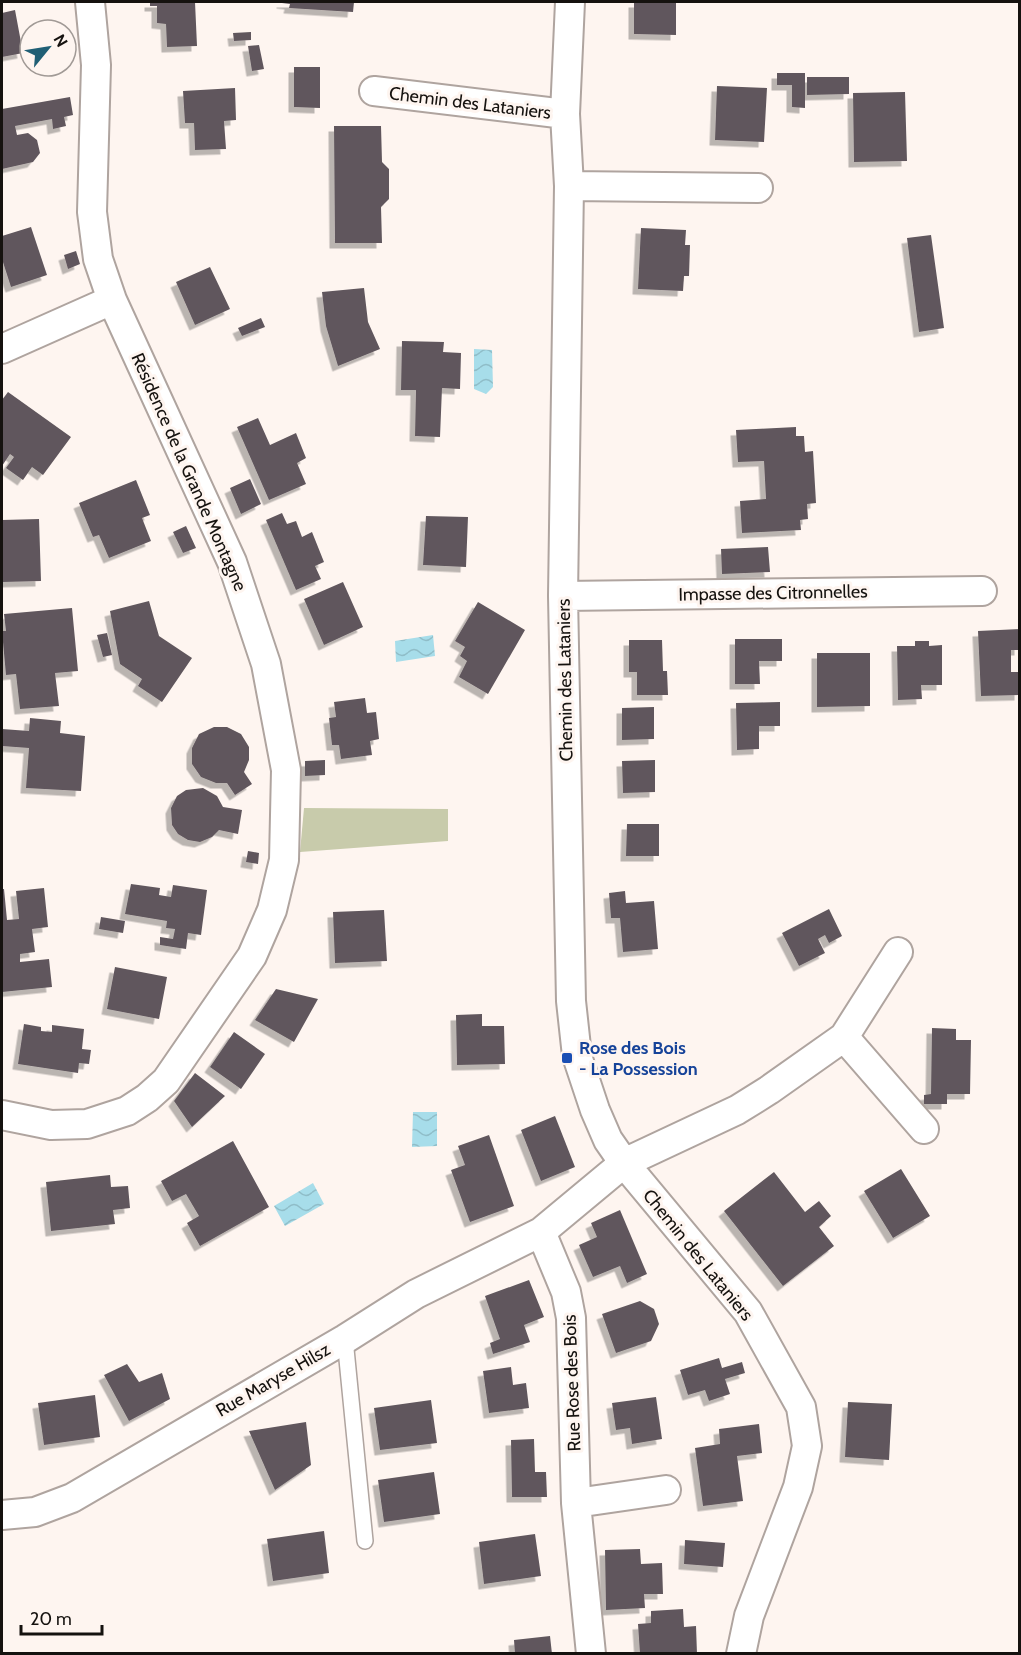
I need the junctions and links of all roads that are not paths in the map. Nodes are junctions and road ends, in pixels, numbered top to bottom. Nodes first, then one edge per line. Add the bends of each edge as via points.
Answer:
1 (90, 2) edge
2 (570, 2) edge
3 (374, 92) dead end
4 (565, 114) junction
5 (569, 186) junction
6 (758, 188) dead end
7 (112, 300) junction
8 (2, 349) edge
9 (982, 591) dead end
10 (563, 596) junction
11 (898, 952) dead end
12 (844, 1036) junction
13 (2, 1114) edge
14 (924, 1129) dead end
15 (624, 1163) junction
16 (541, 1232) junction
17 (345, 1339) junction
18 (666, 1490) dead end
19 (576, 1503) junction
20 (2, 1515) edge
21 (365, 1541) dead end
22 (591, 1653) edge
23 (741, 1653) edge

1 - 7 street, Résidence de la Grande Montagne via 96,65 92,212 98,259
2 - 4 street, Chemin des Lataniers
3 - 4 street, Chemin des Lataniers
4 - 5 street, Chemin des Lataniers
5 - 6 street
5 - 10 street, Chemin des Lataniers
7 - 8 street
7 - 13 street, Résidence de la Grande Montagne via 232,562 266,664 286,770 284,860 272,910 252,956 166,1081 127,1111 87,1124 51,1125
9 - 10 street, Impasse des Citronnelles
10 - 15 street, Chemin des Lataniers via 571,1000 577,1056 608,1140
11 - 12 street
12 - 14 street
12 - 15 street via 737,1110
15 - 16 street
15 - 23 street, Chemin des Lataniers via 748,1312 801,1407 807,1446 798,1488 749,1616
16 - 17 street, Rue Maryse Hilsz via 416,1294
16 - 19 street, Rue Rose des Bois via 566,1292 571,1318
17 - 20 street, Rue Maryse Hilsz via 72,1498 35,1512
17 - 21 lane
18 - 19 street
19 - 22 street, Rue Rose des Bois

